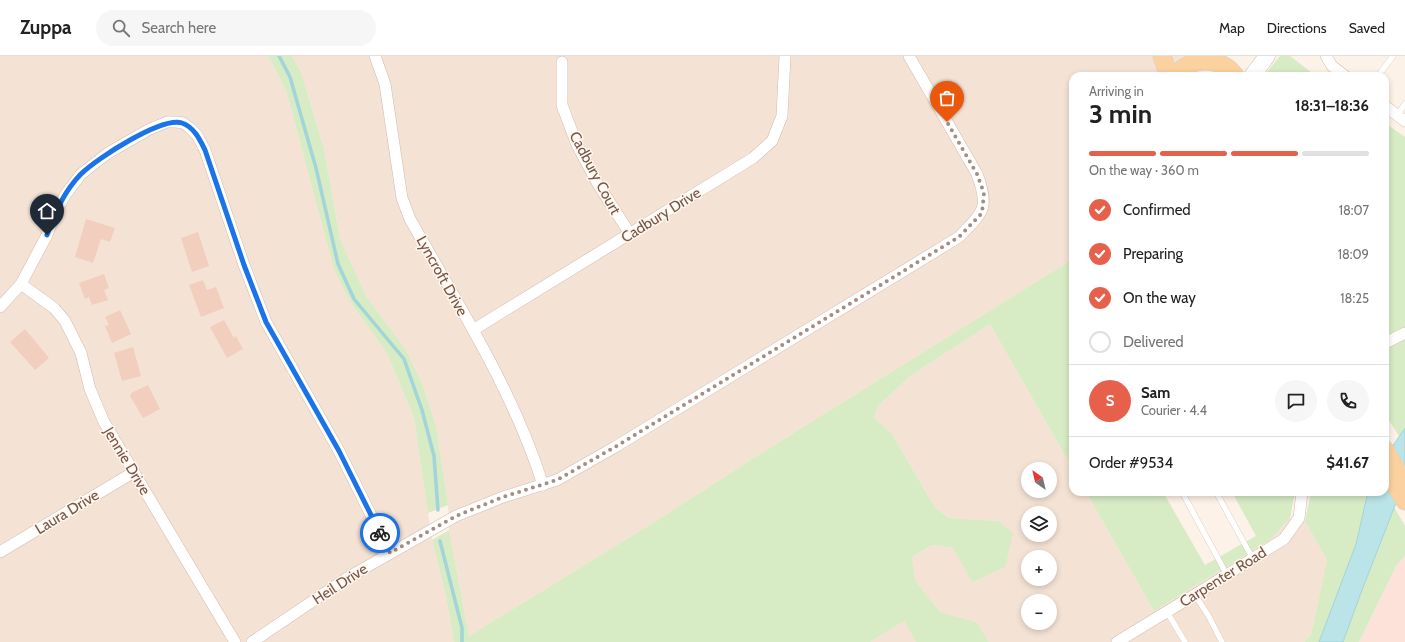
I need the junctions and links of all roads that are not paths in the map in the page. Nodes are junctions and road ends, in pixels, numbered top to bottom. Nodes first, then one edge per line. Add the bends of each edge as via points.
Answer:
1 (375, 56) edge
2 (785, 56) edge
3 (909, 56) edge
4 (1267, 56) edge
5 (1326, 56) edge
6 (1393, 56) edge
7 (1209, 57) edge
8 (562, 62) dead end
9 (1170, 68) edge
10 (1232, 72) edge
11 (1255, 72) edge
12 (1340, 72) edge
13 (1381, 72) edge
14 (1405, 104) edge
15 (1389, 109) edge
16 (1401, 118) edge
17 (630, 234) junction
18 (22, 284) junction
19 (0, 307) edge
20 (473, 330) junction
21 (1405, 333) edge
22 (1389, 341) edge
23 (1389, 457) edge
24 (134, 472) junction
25 (1389, 475) edge
26 (1405, 484) edge
27 (543, 485) junction
28 (1184, 496) edge
29 (1218, 496) edge
30 (1302, 496) edge
31 (1405, 501) edge
32 (0, 552) edge
33 (390, 553) junction
34 (1253, 559) junction
35 (1227, 575) junction
36 (1195, 595) junction
37 (1167, 612) junction
38 (235, 642) edge
39 (252, 642) edge
40 (1116, 642) edge
41 (1185, 642) edge
42 (1222, 642) edge

1 - 20 street, Lyncroft Drive via 385,84 402,198 410,219
2 - 17 street, Cadbury Drive via 782,116 772,141 753,158
3 - 27 street, Heil Drive via 977,174 984,193 982,213 959,237 615,447 557,480
4 - 11 main road
5 - 12 street
6 - 13 lane
7 - 9 main road
7 - 10 main road via 1228,66
8 - 17 street, Cadbury Court via 562,104 577,145
14 - 16 lane
15 - 16 street
17 - 20 street, Cadbury Drive
18 - 19 street
18 - 24 street, Jennie Drive via 54,308 65,321 81,353 96,406
18 - 33 street via 47,235 55,213 81,174 108,153 148,130 167,122 183,123 197,135 205,150 266,322 339,451
20 - 27 street, Lyncroft Drive via 515,410
21 - 22 street
23 - 26 main road
24 - 32 street, Laura Drive
24 - 38 street, Jennie Drive
25 - 31 main road
27 - 33 street, Heil Drive via 503,497 456,516
28 - 35 lane
29 - 34 lane
30 - 34 street, Carpenter Road via 1299,518 1284,539
33 - 39 street, Heil Drive via 347,578
34 - 35 street, Carpenter Road
35 - 36 street, Carpenter Road
36 - 37 street, Carpenter Road
36 - 42 lane
37 - 40 street, Carpenter Road
37 - 41 lane

